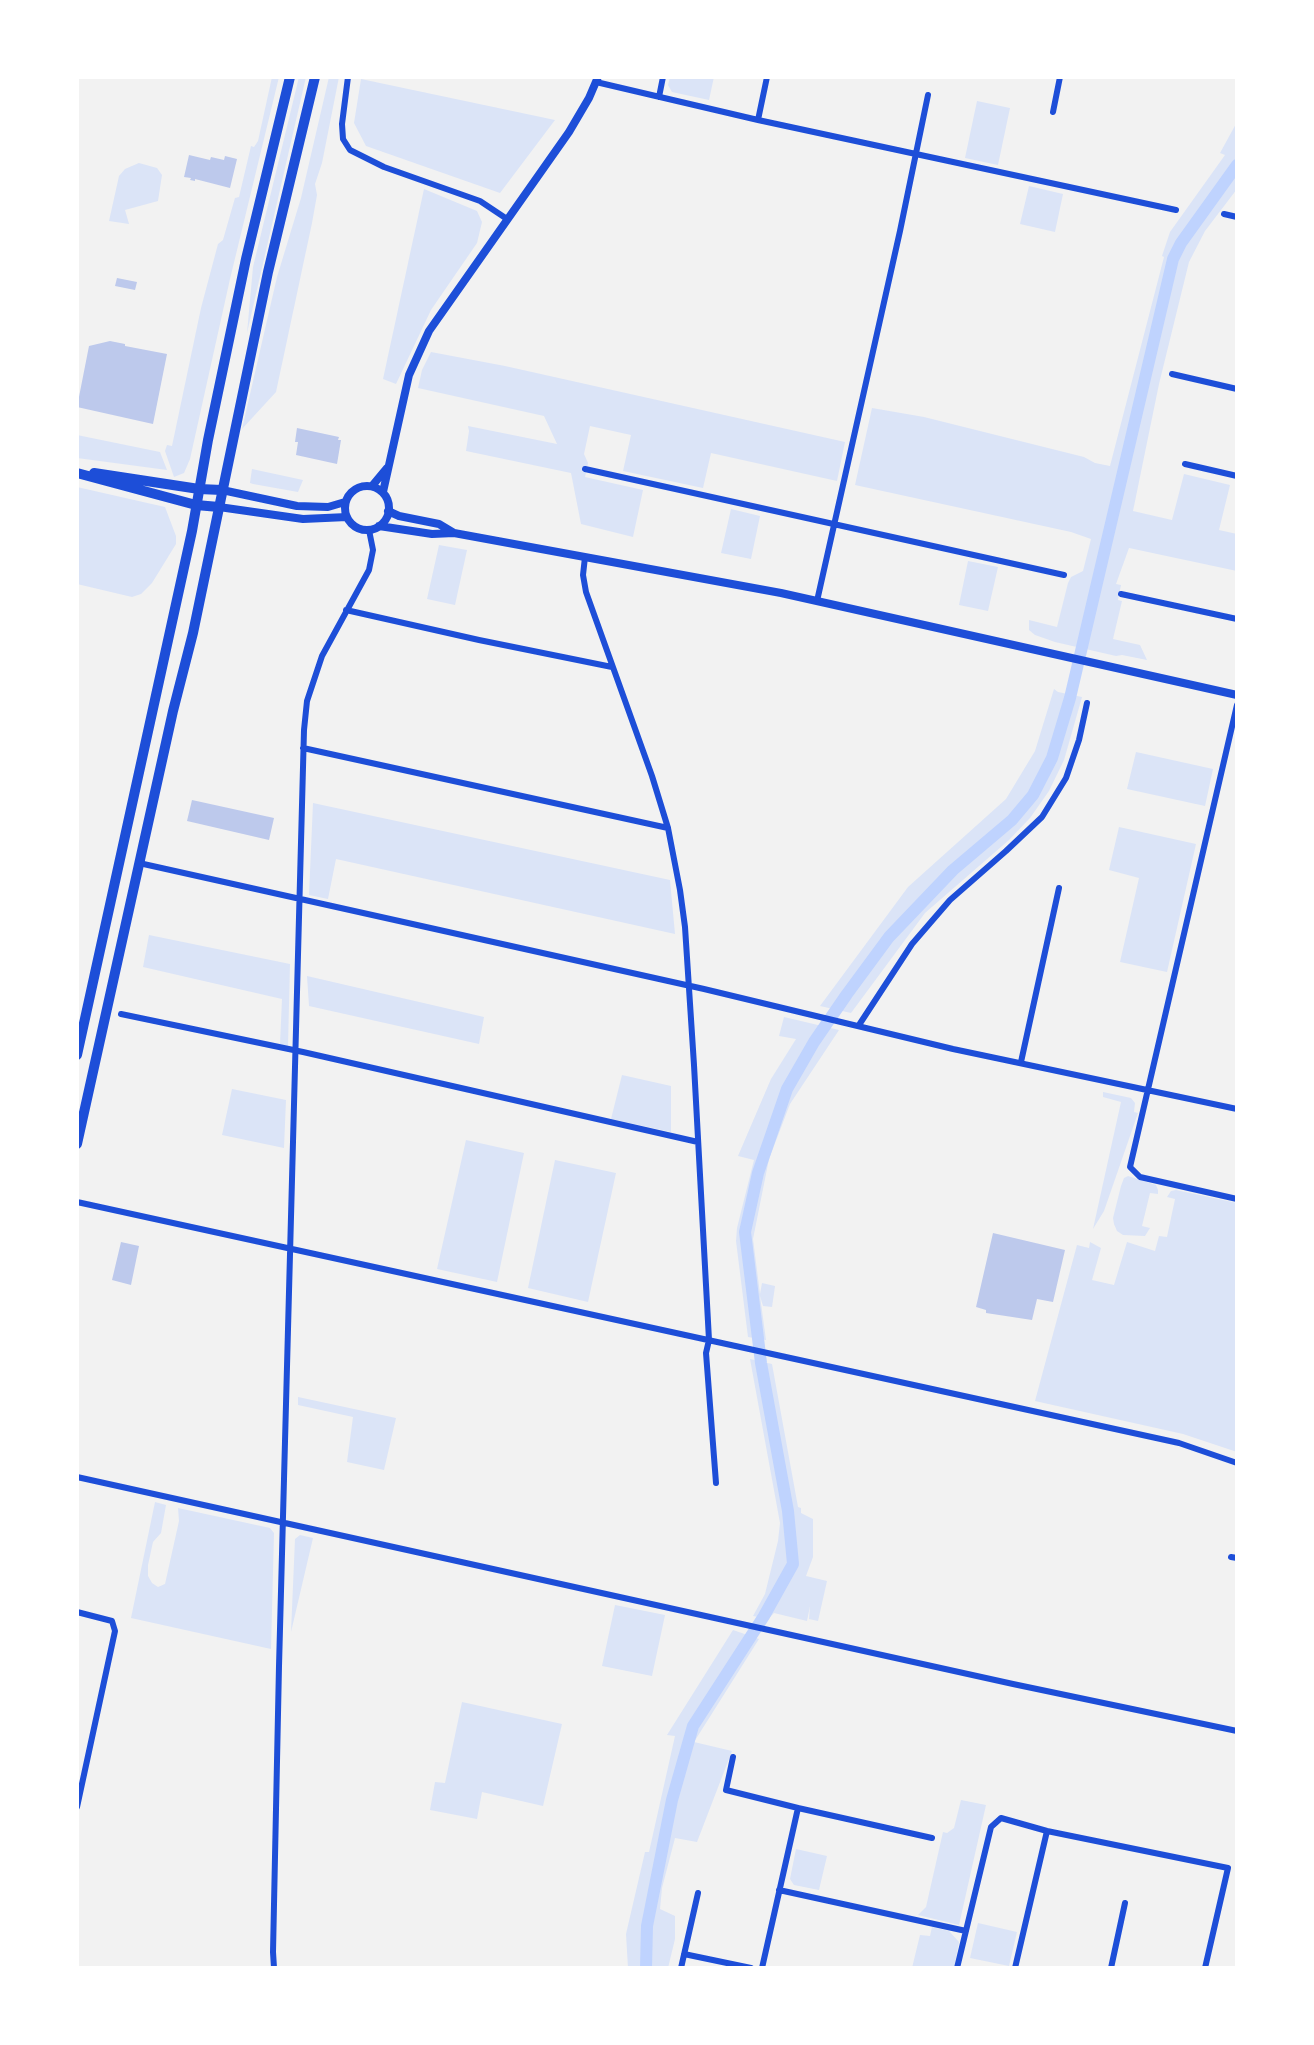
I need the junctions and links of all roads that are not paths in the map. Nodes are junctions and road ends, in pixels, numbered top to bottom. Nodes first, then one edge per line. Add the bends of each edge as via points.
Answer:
1 (290, 77) edge
2 (315, 77) edge
3 (348, 77) edge
4 (663, 77) edge
5 (767, 77) edge
6 (1060, 77) edge
7 (597, 79) edge
8 (928, 95) dead end
9 (659, 97) junction
10 (1053, 111) dead end
11 (758, 120) junction
12 (916, 153) junction
13 (1176, 210) dead end
14 (1224, 214) dead end
15 (1237, 216) edge
16 (507, 219) junction
17 (1172, 373) dead end
18 (1237, 389) edge
19 (1185, 464) dead end
20 (387, 468) junction
21 (585, 469) dead end
22 (77, 472) edge
23 (1237, 476) edge
24 (372, 486) junction
25 (198, 489) junction
26 (222, 490) junction
27 (383, 492) junction
28 (345, 502) junction
29 (196, 505) junction
30 (219, 507) junction
31 (388, 511) junction
32 (346, 517) junction
33 (835, 524) junction
34 (379, 526) junction
35 (369, 530) junction
36 (454, 533) junction
37 (585, 557) junction
38 (1064, 575) dead end
39 (1121, 594) dead end
40 (817, 601) junction
41 (346, 610) junction
42 (1237, 619) edge
43 (612, 667) junction
44 (1237, 695) edge
45 (1087, 703) dead end
46 (1237, 705) edge
47 (303, 748) junction
48 (668, 828) junction
49 (139, 863) junction
50 (1059, 888) dead end
51 (300, 899) junction
52 (690, 987) junction
53 (121, 1014) dead end
54 (859, 1026) junction
55 (296, 1050) junction
56 (77, 1055) edge
57 (1021, 1062) junction
58 (1148, 1090) junction
59 (1237, 1109) edge
60 (698, 1142) junction
61 (77, 1144) edge
62 (1237, 1199) edge
63 (77, 1202) edge
64 (291, 1248) junction
65 (709, 1340) junction
66 (1237, 1462) edge
67 (77, 1477) edge
68 (716, 1483) dead end
69 (283, 1523) junction
70 (77, 1612) edge
71 (1237, 1731) edge
72 (733, 1757) dead end
73 (77, 1807) edge
74 (798, 1808) junction
75 (1047, 1830) junction
76 (932, 1839) dead end
77 (779, 1890) junction
78 (698, 1894) dead end
79 (1125, 1903) dead end
80 (966, 1931) junction
81 (684, 1954) junction
82 (274, 1967) edge
83 (681, 1968) edge
84 (751, 1968) edge
85 (762, 1968) edge
86 (957, 1968) edge
87 (1015, 1968) edge
88 (1111, 1968) edge
89 (1205, 1968) edge

1 - 25 main road
2 - 26 main road
3 - 16 street via 342,124 350,150 480,201
4 - 9 street
5 - 11 street
6 - 10 street
7 - 9 street
7 - 16 street via 569,132
8 - 12 street
9 - 11 street
11 - 12 street
12 - 13 street
12 - 33 street
14 - 15 street
16 - 20 street via 420,349 409,375
17 - 18 street
19 - 23 street
20 - 24 street
20 - 27 street
21 - 33 street
22 - 25 main road
22 - 29 main road
24 - 27 street
24 - 28 street via 359,486
25 - 26 main road
25 - 29 main road
26 - 28 street via 296,506
26 - 30 main road
27 - 31 street
28 - 32 street
29 - 30 main road
29 - 56 main road
30 - 32 street via 303,519
30 - 49 main road
31 - 34 street
31 - 36 street via 439,524
32 - 35 street via 353,526
33 - 38 street
33 - 40 street
34 - 35 street
34 - 36 street
35 - 41 street via 373,557
36 - 37 street
37 - 40 street
37 - 43 street via 586,592
39 - 42 street
40 - 44 street
41 - 43 street
41 - 47 street via 324,651 307,701
43 - 48 street
45 - 54 street via 1066,778 1042,817 950,900 912,944
46 - 58 street
47 - 48 street
47 - 51 street
48 - 52 street
49 - 51 street
49 - 61 main road
50 - 57 street
51 - 52 street
51 - 55 street
52 - 54 street
52 - 60 street
53 - 55 street
54 - 57 street
55 - 60 street
55 - 64 street
57 - 58 street
58 - 59 street
58 - 62 street via 1130,1167 1134,1173
60 - 65 street
63 - 64 street
64 - 65 street
64 - 69 street
65 - 66 street via 1179,1443
65 - 68 street via 706,1353
67 - 69 street
69 - 71 street
69 - 82 street
70 - 73 street via 109,1619 115,1631
72 - 74 street via 726,1790
74 - 76 street
74 - 77 street
75 - 80 street via 1001,1818 991,1827
75 - 87 street
75 - 89 street via 1228,1868
77 - 80 street
77 - 85 street
78 - 81 street
79 - 88 street
80 - 86 street
81 - 83 street
81 - 84 street

